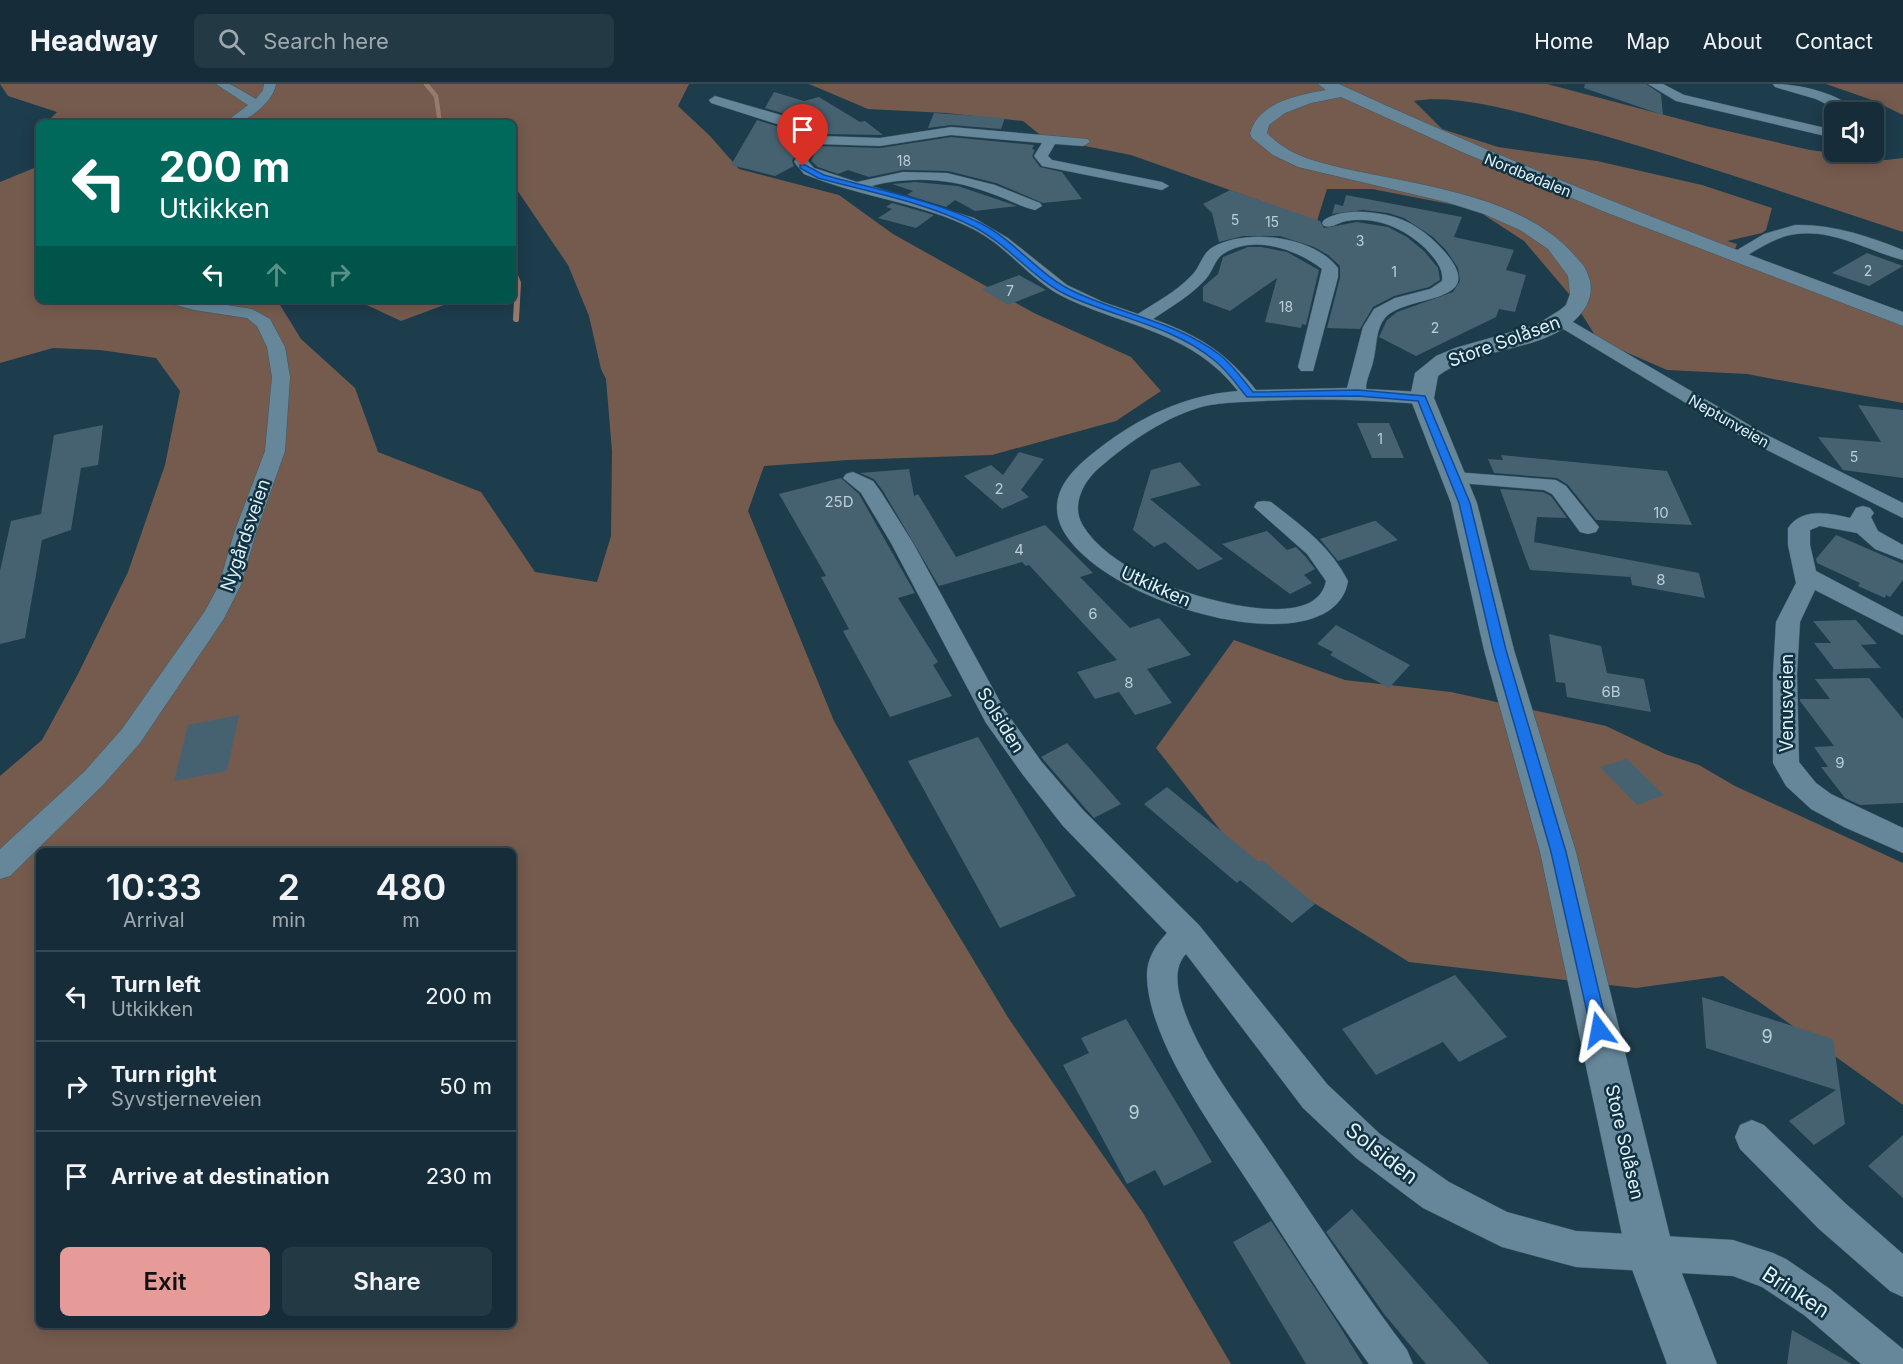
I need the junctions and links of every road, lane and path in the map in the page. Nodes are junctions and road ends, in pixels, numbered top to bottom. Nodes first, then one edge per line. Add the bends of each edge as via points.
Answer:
1 (222, 84) edge
2 (270, 84) edge
3 (1654, 84) edge
4 (1779, 84) edge
5 (1334, 88) edge
6 (715, 100) dead end
7 (1832, 102) edge
8 (255, 104) junction
9 (234, 120) edge
10 (1824, 132) edge
11 (813, 140) junction
12 (1051, 140) junction
13 (1083, 142) dead end
14 (857, 186) junction
15 (1162, 186) dead end
16 (1035, 206) dead end
17 (1329, 223) dead end
18 (1903, 255) edge
19 (1735, 256) junction
20 (188, 303) edge
21 (1141, 319) junction
22 (1903, 319) edge
23 (1562, 320) junction
24 (1307, 367) dead end
25 (1358, 393) junction
26 (1251, 395) junction
27 (1422, 398) junction
28 (853, 478) dead end
29 (1455, 478) junction
30 (1879, 499) junction
31 (1264, 507) dead end
32 (1903, 511) edge
33 (1588, 527) dead end
34 (1862, 528) junction
35 (1903, 553) edge
36 (1807, 576) junction
37 (1903, 627) edge
38 (1903, 841) edge
39 (0, 867) edge
40 (1188, 934) junction
41 (1752, 1137) dead end
42 (1650, 1253) junction
43 (1903, 1278) edge
44 (1393, 1364) edge
45 (1692, 1364) edge
46 (1891, 1364) edge

1 - 8 street
2 - 8 street via 267,97
3 - 10 street via 1680,98
4 - 7 street
5 - 19 street, Nordbødalen via 1476,154
5 - 23 street, Store Solåsen via 1285,106 1259,127 1258,134 1273,148 1301,162 1464,202 1535,232 1569,259 1581,280 1575,308
6 - 11 street via 801,125 810,130
8 - 9 street
11 - 12 street via 880,142 951,131
11 - 14 street via 803,155 803,166 821,176
12 - 13 street
12 - 15 street via 1041,156 1047,163
14 - 16 street via 900,174 927,174 996,189
14 - 21 street via 977,225 1070,294
17 - 25 street via 1335,218 1355,217 1406,225 1444,260 1451,274 1450,282 1442,290 1382,309 1372,324
18 - 19 street via 1837,233 1794,231
19 - 22 street, Nordbødalen
20 - 39 street, Nygårdsveien via 252,314 264,323 276,347 281,377 274,451 230,585 215,614 131,736
21 - 24 street via 1189,287 1218,250 1244,242 1301,248 1330,268
21 - 26 street via 1187,337 1219,358
23 - 27 street, Store Solåsen via 1545,329 1448,359 1427,373
23 - 30 street, Neptunveien via 1756,437
25 - 26 street, Utkikken
25 - 27 street, Utkikken
26 - 31 street, Utkikken via 1196,404 1158,418 1084,470 1067,505 1072,524 1087,544 1122,572 1168,596 1234,614 1262,617 1300,615 1314,610 1333,595 1337,581 1329,562
27 - 29 street, Store Solåsen
28 - 40 street, Solsiden via 871,492 995,716 1032,768 1073,818
29 - 33 street via 1549,483
29 - 42 street, Store Solåsen via 1499,650 1558,852
30 - 32 street, Neptunveien
30 - 34 street via 1860,517
34 - 35 street
34 - 36 street via 1806,520 1799,528 1799,545
36 - 37 street
36 - 38 street, Venusveien via 1788,622 1786,764 1805,791 1821,802
40 - 42 street, Solsiden via 1315,1096 1368,1146 1436,1195 1502,1229 1576,1249
40 - 44 street via 1176,942 1164,959 1162,979 1173,1026 1217,1102
41 - 43 street via 1832,1216
42 - 45 street, Store Solåsen
42 - 46 street, Brinken via 1733,1258 1773,1272 1817,1302

